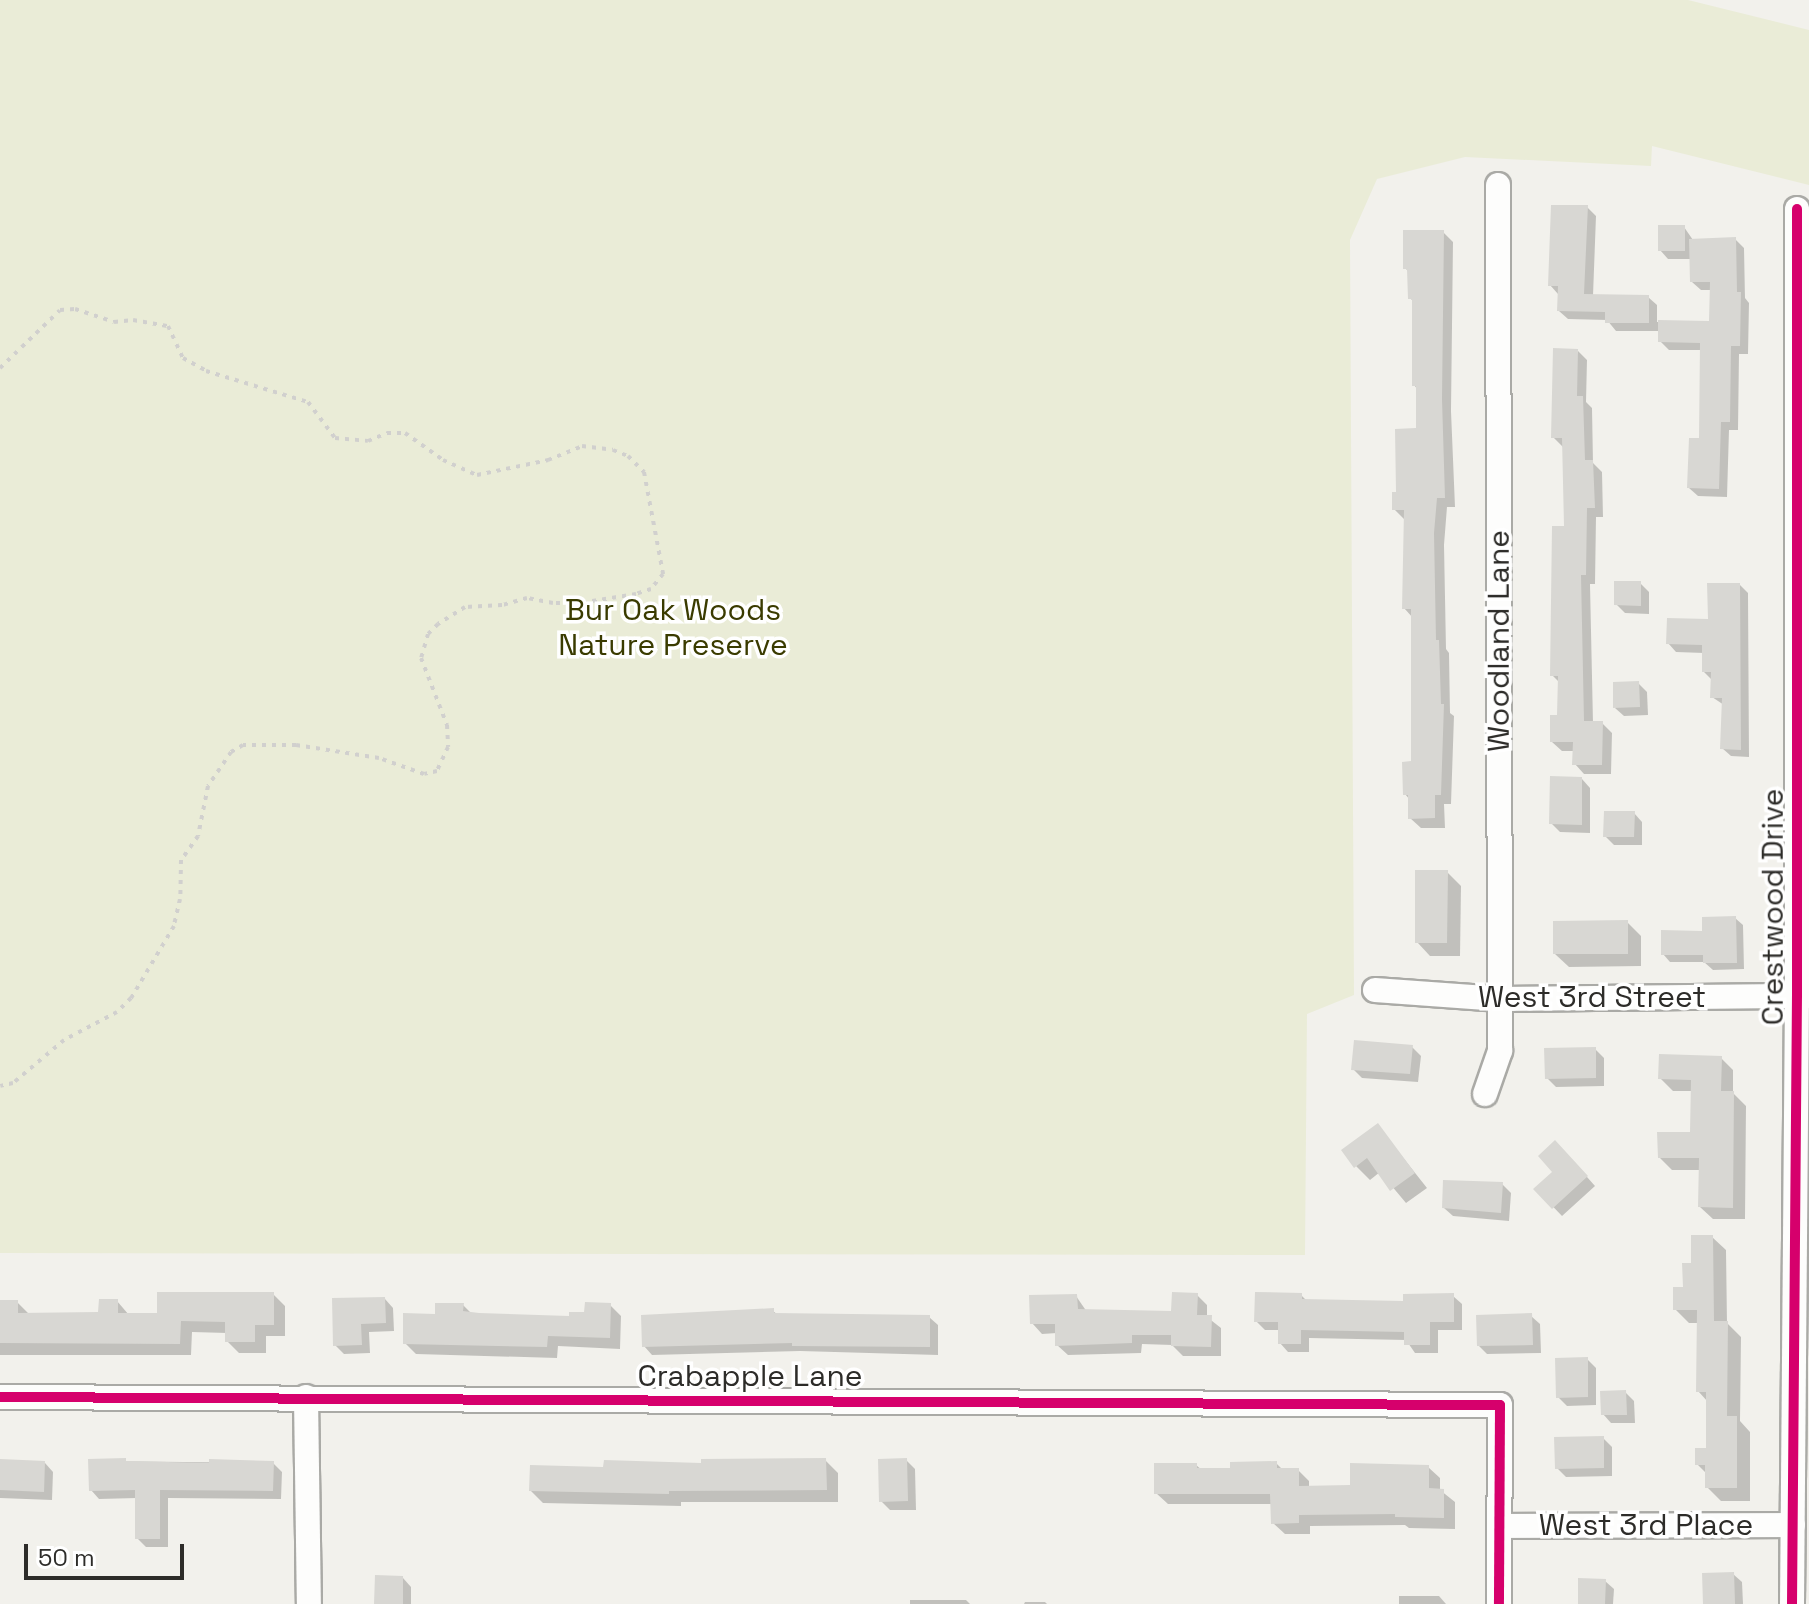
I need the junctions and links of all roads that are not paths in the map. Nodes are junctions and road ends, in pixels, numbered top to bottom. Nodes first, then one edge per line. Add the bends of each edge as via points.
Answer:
1 (1498, 185) dead end
2 (1797, 209) dead end
3 (1375, 990) dead end
4 (1803, 996) edge
5 (1500, 999) junction
6 (1485, 1094) dead end
7 (0, 1397) edge
8 (306, 1397) junction
9 (1793, 1525) junction
10 (1499, 1526) junction
11 (309, 1604) edge
12 (1499, 1604) edge
13 (1792, 1604) edge

1 - 5 street, Woodland Lane
2 - 4 street, Crestwood Drive
3 - 5 street, West 3rd Street
4 - 5 street, West 3rd Street
4 - 9 street, Crestwood Drive
5 - 6 street, Woodland Lane via 1500,1051
7 - 8 street, Crabapple Lane
8 - 10 street, Crabapple Lane via 1500,1405
8 - 11 street
9 - 10 street, West 3rd Place
9 - 13 street, Crestwood Drive
10 - 12 street

